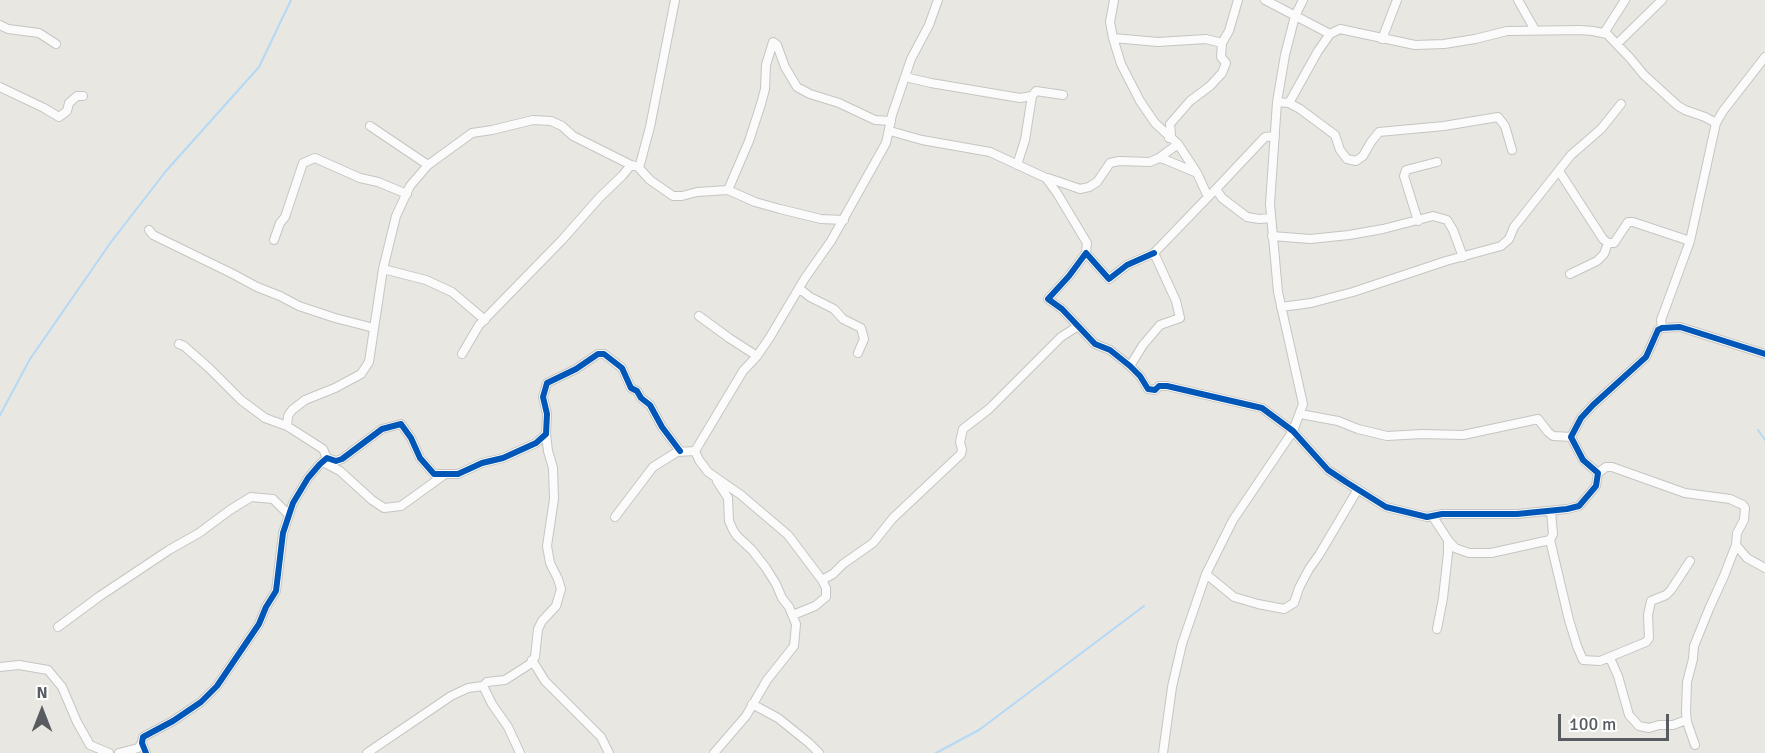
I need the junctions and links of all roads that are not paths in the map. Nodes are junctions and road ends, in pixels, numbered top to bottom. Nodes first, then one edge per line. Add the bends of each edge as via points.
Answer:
1 (675, 0) edge
2 (938, 0) edge
3 (1114, 0) edge
4 (1238, 0) edge
5 (1265, 0) edge
6 (1303, 0) edge
7 (1397, 0) edge
8 (1518, 0) edge
9 (1625, 0) edge
10 (1662, 0) edge
11 (1296, 16) junction
12 (0, 25) edge
13 (1535, 30) junction
14 (1604, 33) junction
15 (1330, 34) junction
16 (1113, 38) junction
17 (1382, 39) junction
18 (1222, 42) junction
19 (56, 44) dead end
20 (1617, 44) junction
21 (1765, 57) edge
22 (905, 77) junction
23 (0, 87) edge
24 (1063, 94) dead end
25 (83, 96) dead end
26 (1032, 96) junction
27 (1277, 102) junction
28 (1289, 103) junction
29 (1621, 104) dead end
30 (891, 121) junction
31 (1716, 123) junction
32 (370, 126) dead end
33 (890, 131) junction
34 (1275, 136) junction
35 (1169, 138) junction
36 (1178, 144) junction
37 (1512, 150) dead end
38 (1159, 158) junction
39 (1437, 162) dead end
40 (428, 165) junction
41 (630, 165) junction
42 (1017, 165) junction
43 (639, 168) junction
44 (1559, 171) junction
45 (1197, 173) junction
46 (1046, 178) junction
47 (1216, 189) junction
48 (728, 190) junction
49 (407, 194) junction
50 (1208, 197) junction
51 (1271, 218) junction
52 (843, 220) junction
53 (1418, 221) junction
54 (149, 230) dead end
55 (1272, 236) junction
56 (274, 240) dead end
57 (1690, 241) junction
58 (1608, 243) junction
59 (1086, 253) junction
60 (1154, 253) junction
61 (1463, 257) junction
62 (383, 269) junction
63 (1570, 274) dead end
64 (800, 289) junction
65 (1281, 308) junction
66 (699, 316) dead end
67 (486, 320) junction
68 (1078, 326) junction
69 (374, 328) junction
70 (1662, 328) junction
71 (179, 344) dead end
72 (858, 353) dead end
73 (462, 354) dead end
74 (1765, 354) edge
75 (757, 356) junction
76 (1130, 366) junction
77 (1300, 414) junction
78 (287, 426) junction
79 (1293, 431) junction
80 (546, 434) junction
81 (1571, 436) junction
82 (680, 451) junction
83 (694, 451) junction
84 (325, 460) junction
85 (1598, 473) junction
86 (444, 475) junction
87 (715, 477) junction
88 (1358, 489) junction
89 (1551, 511) junction
90 (288, 514) junction
91 (615, 517) dead end
92 (1433, 517) junction
93 (1448, 540) junction
94 (1550, 540) junction
95 (1736, 545) junction
96 (1690, 561) dead end
97 (1765, 568) edge
98 (1206, 574) junction
99 (822, 580) junction
100 (793, 615) junction
101 (58, 627) dead end
102 (1437, 629) dead end
103 (1610, 658) junction
104 (532, 660) junction
105 (0, 667) edge
106 (483, 686) junction
107 (752, 704) junction
108 (1686, 720) junction
109 (142, 743) junction
110 (1695, 745) dead end
111 (109, 753) edge
112 (119, 753) edge
113 (146, 753) edge
114 (367, 753) edge
115 (520, 753) edge
116 (609, 753) edge
117 (714, 753) edge
118 (819, 753) edge
119 (1163, 753) edge

1 - 43 street
2 - 22 street
3 - 16 street via 1110,22
4 - 18 street
5 - 11 street
6 - 11 street
7 - 17 street
8 - 13 street
9 - 14 street
10 - 20 street
11 - 15 street
11 - 27 street
12 - 19 street via 39,33
13 - 14 street
13 - 17 street via 1507,31 1444,44 1415,45
14 - 20 street
15 - 17 street via 1340,29
15 - 28 street
16 - 18 street
16 - 35 street via 1140,100
18 - 35 street via 1221,57 1226,63 1222,73 1170,124
20 - 31 street via 1678,106
21 - 31 street
22 - 26 street via 1020,98
22 - 30 street
23 - 25 street via 59,117 67,111 69,103
24 - 26 street via 1036,91
26 - 42 street
27 - 28 street
27 - 34 street
28 - 37 street via 1335,135 1347,159 1356,161 1379,132 1498,117
29 - 44 street
30 - 33 street
30 - 48 street via 875,120 797,87 773,42 761,104
31 - 57 street
32 - 40 street
33 - 42 street via 990,152
33 - 52 street
34 - 47 street via 1265,137
34 - 51 street
35 - 36 street
36 - 38 street
36 - 45 street
38 - 45 street
38 - 46 street via 1150,162 1110,163 1097,182 1080,189
39 - 53 street via 1406,170 1404,176
40 - 41 street via 471,133 533,120 562,126 573,136
40 - 49 street
41 - 43 street
41 - 67 street
42 - 46 street
43 - 48 street via 673,196
44 - 58 street
44 - 61 street via 1514,226 1509,239 1501,246
45 - 50 street
46 - 59 street via 1087,243
47 - 50 street
47 - 51 street via 1246,218
48 - 52 street via 780,209
49 - 56 street via 315,158 303,163
49 - 62 street via 396,216
50 - 60 street
51 - 55 street
52 - 64 street
53 - 55 street via 1310,239
53 - 61 street via 1433,216 1447,220
54 - 69 street via 299,306
55 - 65 street
57 - 58 street via 1628,222 1614,243
57 - 70 street via 1661,321
58 - 63 street via 1597,261
59 - 60 street via 1109,279 1127,265
59 - 68 street via 1048,299
60 - 76 street via 1180,318 1160,325
61 - 65 street via 1353,292
62 - 67 street via 426,280 452,292
62 - 69 street
64 - 72 street via 861,328 864,339
64 - 75 street
65 - 77 street via 1300,386
66 - 75 street
67 - 73 street
68 - 76 street via 1095,344
68 - 99 street via 1061,337 963,429 961,454 873,543
69 - 78 street via 371,357 361,374 305,400 292,410
70 - 74 street via 1680,327
70 - 81 street via 1646,357 1593,405
71 - 78 street via 249,406 265,418
75 - 83 street via 743,371
76 - 79 street via 1148,389 1167,386 1262,408
77 - 79 street
77 - 81 street via 1388,436 1463,435 1538,418 1553,436
78 - 84 street via 323,449
79 - 88 street via 1328,470
79 - 98 street via 1233,520
80 - 82 street via 543,397 547,383 604,354 622,368 631,388 650,405
80 - 86 street via 503,458
80 - 104 street via 554,499 547,546 561,589 556,606 538,629
81 - 85 street via 1583,460
82 - 83 street
82 - 91 street via 653,467
83 - 87 street
84 - 86 street via 384,508 401,506
84 - 86 street via 342,459 382,429 401,424 420,458 434,474
84 - 90 street via 304,485
85 - 89 street via 1596,486 1579,506
85 - 95 street via 1612,467 1684,493 1743,504 1744,520
87 - 99 street via 788,535
87 - 100 street via 728,498 733,530 761,561
88 - 92 street via 1386,507
88 - 98 street via 1309,569 1294,603 1284,609 1234,597
89 - 92 street
89 - 94 street
90 - 101 street via 273,499 251,497
90 - 109 street via 276,591 249,639 217,686 201,702 143,737
92 - 93 street
93 - 94 street via 1468,554 1491,554
93 - 102 street
94 - 103 street via 1583,660
95 - 97 street via 1747,558
95 - 108 street via 1694,646 1687,682
96 - 103 street via 1671,590 1651,601 1646,642
98 - 119 street via 1182,644
99 - 100 street via 826,597
100 - 107 street via 794,646
103 - 108 street via 1629,715 1639,726 1673,725
104 - 106 street via 505,680
104 - 116 street via 545,681 601,737
105 - 111 street via 19,665 48,670 62,687 90,745
106 - 114 street via 452,696
106 - 115 street
107 - 117 street
107 - 118 street via 778,718
108 - 110 street
109 - 112 street
109 - 113 street

